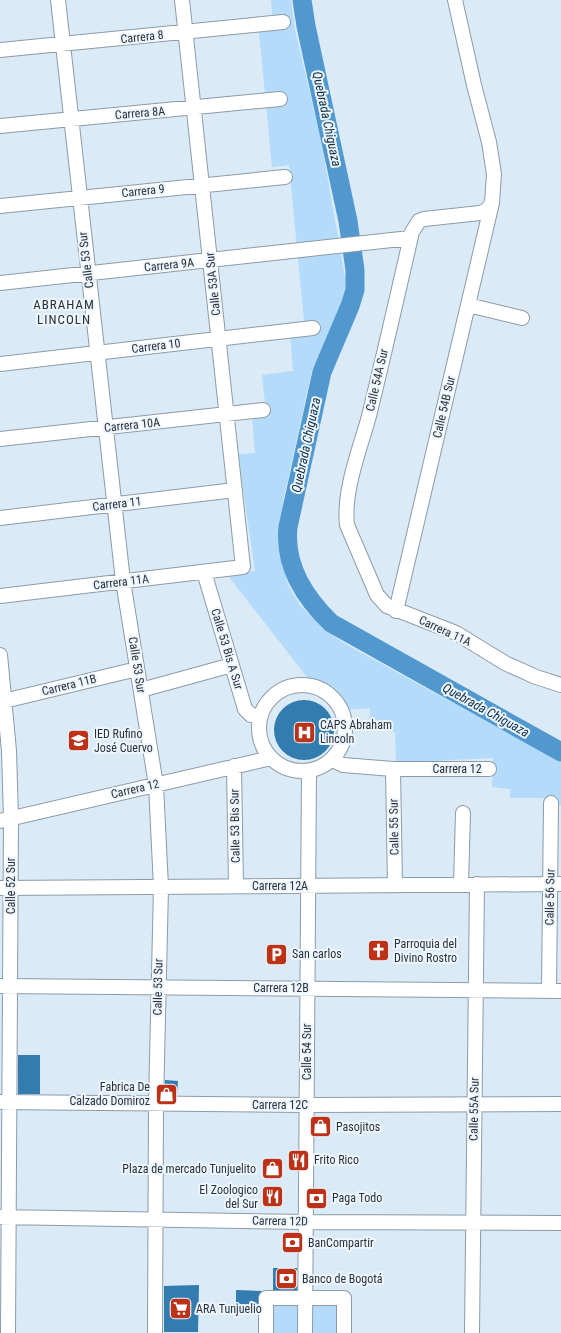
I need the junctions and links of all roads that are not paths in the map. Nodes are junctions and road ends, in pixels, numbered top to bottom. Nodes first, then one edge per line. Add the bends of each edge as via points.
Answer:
1 (58, 0) edge
2 (182, 0) edge
3 (455, 0) edge
4 (283, 22) dead end
5 (186, 32) junction
6 (62, 44) junction
7 (0, 50) edge
8 (280, 99) dead end
9 (194, 107) junction
10 (71, 119) junction
11 (0, 126) edge
12 (285, 177) dead end
13 (202, 185) junction
14 (79, 198) junction
15 (492, 203) junction
16 (0, 206) edge
17 (410, 238) junction
18 (210, 261) junction
19 (88, 274) junction
20 (0, 283) edge
21 (468, 305) junction
22 (522, 318) dead end
23 (313, 328) dead end
24 (218, 339) junction
25 (97, 353) junction
26 (0, 364) edge
27 (263, 410) dead end
28 (227, 414) junction
29 (106, 428) junction
30 (0, 439) edge
31 (234, 490) junction
32 (115, 504) junction
33 (0, 518) edge
34 (352, 540) joint
35 (243, 567) joint
36 (204, 572) junction
37 (124, 581) junction
38 (0, 596) edge
39 (396, 611) junction
40 (0, 655) edge
41 (232, 665) junction
42 (137, 669) junction
43 (561, 685) edge
44 (141, 690) junction
45 (3, 701) edge
46 (261, 716) junction
47 (271, 758) junction
48 (332, 760) junction
49 (234, 766) junction
50 (393, 769) junction
51 (489, 769) dead end
52 (309, 771) junction
53 (156, 784) junction
54 (551, 803) dead end
55 (463, 813) dead end
56 (5, 820) edge
57 (461, 884) junction
58 (477, 884) junction
59 (556, 884) edge
60 (395, 885) junction
61 (236, 886) junction
62 (308, 886) junction
63 (160, 887) junction
64 (5, 888) edge
65 (5, 986) edge
66 (158, 987) junction
67 (307, 988) junction
68 (476, 990) junction
69 (555, 991) edge
70 (5, 1102) edge
71 (156, 1104) junction
72 (561, 1104) edge
73 (307, 1105) junction
74 (475, 1105) junction
75 (5, 1217) edge
76 (156, 1220) junction
77 (306, 1222) junction
78 (472, 1222) junction
79 (561, 1223) edge
80 (305, 1298) junction
81 (0, 1333) edge
82 (8, 1333) edge
83 (22, 1333) edge
84 (155, 1333) edge
85 (266, 1333) edge
86 (305, 1333) edge
87 (344, 1333) edge
88 (472, 1333) edge

1 - 6 street, Calle 53 Sur
2 - 5 street, Calle 53A Sur
3 - 15 street, Calle 54B Sur via 489,142 494,174
4 - 5 street, Carrera 8
5 - 6 street, Carrera 8
5 - 9 street, Calle 53A Sur
6 - 7 street, Carrera 8
6 - 10 street, Calle 53 Sur
8 - 9 street, Carrera 8A
9 - 10 street, Carrera 8A
9 - 13 street, Calle 53A Sur
10 - 11 street, Carrera 8A
10 - 14 street, Calle 53 Sur
12 - 13 street, Carrera 9
13 - 14 street, Carrera 9
13 - 18 street, Calle 53A Sur
14 - 16 street, Carrera 9
14 - 19 street, Calle 53 Sur
15 - 17 street, Calle 54A Sur via 480,213 435,216 419,222
15 - 21 street, Calle 54B Sur
17 - 18 street, Carrera 9A
17 - 34 street, Calle 54A Sur via 371,408 347,498 346,519
18 - 19 street, Carrera 9A
18 - 24 street, Calle 53A Sur
19 - 20 street, Carrera 9A
19 - 25 street, Calle 53 Sur
21 - 22 street
21 - 39 street, Calle 54B Sur
23 - 24 street, Carrera 10
24 - 25 street, Carrera 10
24 - 28 street, Calle 53A Sur
25 - 26 street, Carrera 10
25 - 29 street, Calle 53 Sur
27 - 28 street, Carrera 10A
28 - 29 street, Carrera 10A
28 - 31 street, Calle 53A Sur
29 - 30 street, Carrera 10A
29 - 32 street, Calle 53 Sur
31 - 32 street, Carrera 11
31 - 35 street, Calle 53A Sur
32 - 33 street, Carrera 11
32 - 37 street, Calle 53 Sur
34 - 39 street, Carrera 11A via 377,595
35 - 36 street, Carrera 11A
36 - 37 street, Carrera 11A
36 - 41 street, Calle 53 Bis A Sur
37 - 38 street, Carrera 11A
37 - 42 street, Calle 53 Sur
39 - 43 street, Carrera 11A via 456,633 505,663
40 - 45 street, Calle 52 Sur
41 - 44 street
41 - 46 street, Calle 53 Bis A Sur via 246,711 251,715
42 - 44 street, Calle 53 Sur
42 - 45 street, Carrera 11B
44 - 53 street, Calle 53 Sur
45 - 56 street, Calle 52 Sur via 10,770
46 - 47 street via 259,730 262,743
46 - 48 street via 266,705 284,689 308,686 330,695 344,716 346,728 344,740
47 - 49 street, Carrera 12
47 - 52 street via 288,769
48 - 50 street, Carrera 12 via 343,765
48 - 52 street
49 - 53 street, Carrera 12
49 - 61 street, Calle 53 Bis Sur
50 - 51 street, Carrera 12
50 - 60 street, Calle 55 Sur
52 - 62 street, Calle 54 Sur
53 - 56 street, Carrera 12
53 - 63 street, Calle 53 Sur
54 - 59 street, Calle 56 Sur
55 - 57 street
56 - 64 street, Calle 52 Sur
57 - 58 street, Carrera 12A
57 - 60 street, Carrera 12A
58 - 59 street, Carrera 12A
58 - 68 street, Calle 55A Sur
59 - 69 street, Calle 56 Sur
60 - 62 street, Carrera 12A
61 - 62 street, Carrera 12A
61 - 63 street, Carrera 12A
62 - 67 street, Calle 54 Sur
63 - 64 street, Carrera 12A
63 - 66 street, Calle 53 Sur
64 - 65 street, Calle 52 Sur
65 - 66 street, Carrera 12B
65 - 70 street, Calle 52 Sur
66 - 67 street, Carrera 12B
66 - 71 street, Calle 53 Sur
67 - 68 street, Carrera 12B
67 - 73 street, Calle 54 Sur
68 - 69 street, Carrera 12B
68 - 74 street, Calle 55A Sur
70 - 71 street, Carrera 12C
70 - 75 street, Calle 52 Sur
71 - 73 street, Carrera 12C
71 - 76 street, Calle 53 Sur
72 - 74 street, Carrera 12C
73 - 74 street, Carrera 12C
73 - 77 street, Calle 54 Sur
74 - 78 street, Calle 55A Sur
75 - 76 street, Carrera 12D
75 - 82 street, Calle 52 Sur
76 - 77 street, Carrera 12D
76 - 84 street, Calle 53 Sur
77 - 78 street, Carrera 12D
77 - 80 street, Calle 54 Sur
78 - 79 street, Carrera 12D
78 - 88 street, Calle 55A Sur
80 - 85 street via 266,1298
80 - 86 street, Calle 54 Sur
80 - 87 street via 344,1298
81 - 82 street
82 - 83 street

